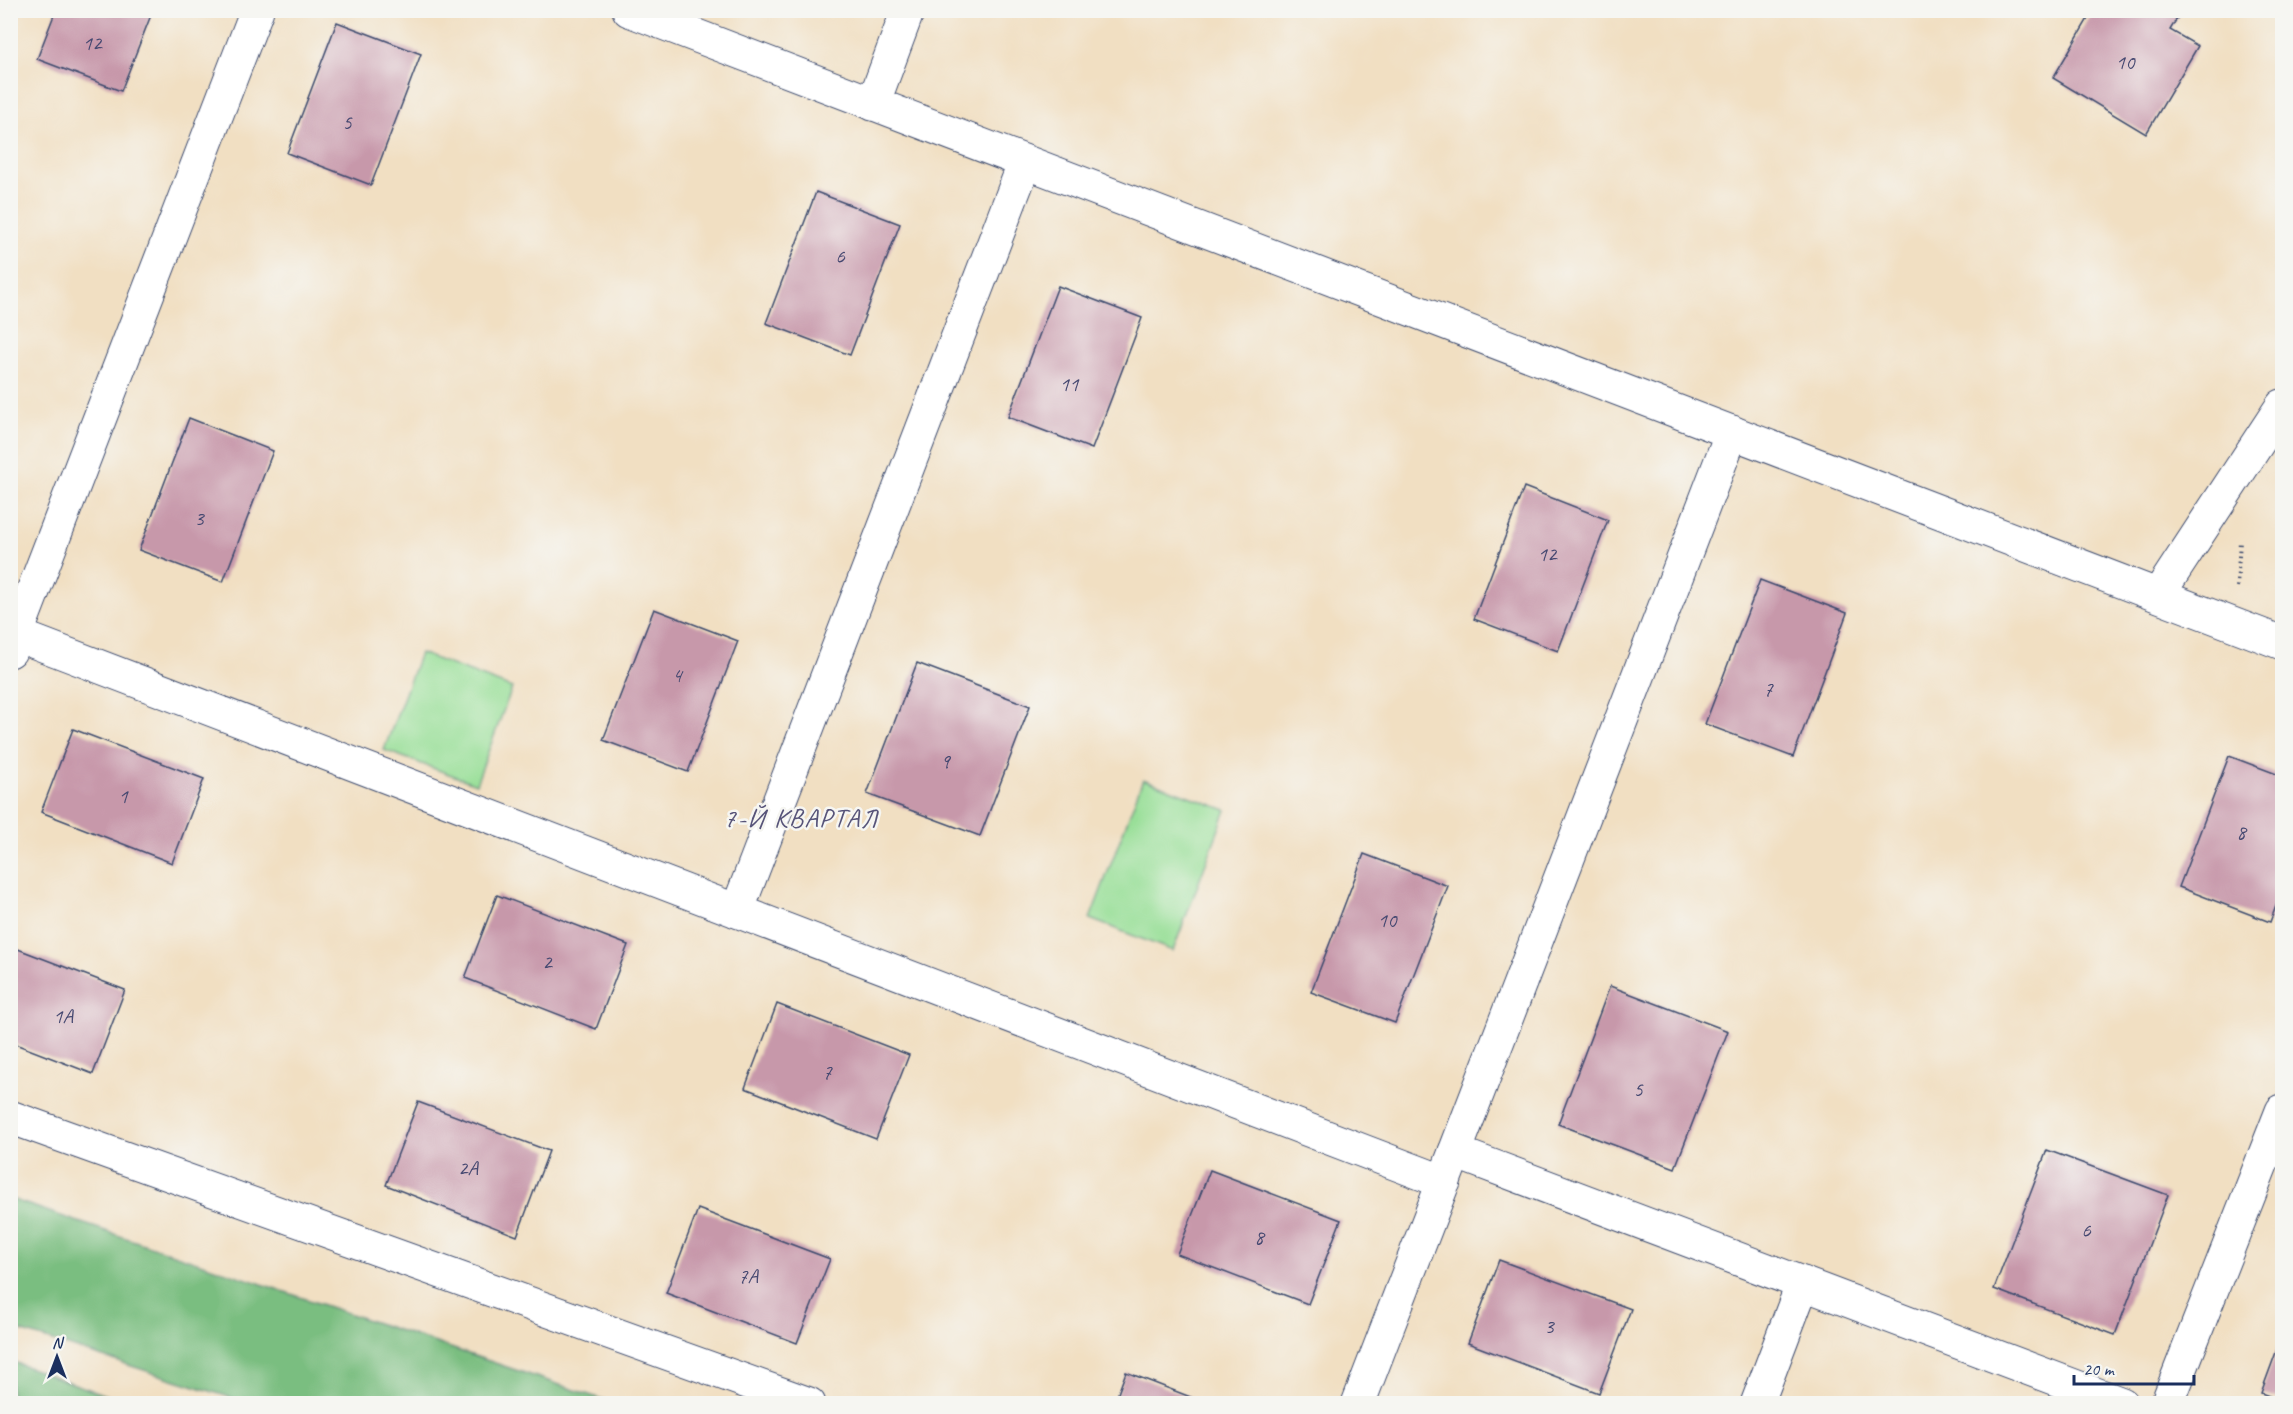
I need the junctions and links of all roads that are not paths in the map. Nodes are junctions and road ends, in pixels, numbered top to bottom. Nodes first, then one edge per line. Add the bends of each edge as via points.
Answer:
1 (257, 10) edge
2 (629, 10) edge
3 (908, 10) edge
4 (671, 18) edge
5 (873, 104) junction
6 (1025, 162) junction
7 (2283, 406) edge
8 (1732, 432) junction
9 (2158, 595) junction
10 (14, 643) edge
11 (2283, 643) edge
12 (737, 911) junction
13 (2283, 1111) edge
14 (10, 1117) edge
15 (1455, 1152) junction
16 (1444, 1182) junction
17 (1803, 1282) junction
18 (809, 1404) edge
19 (1358, 1404) edge
20 (1757, 1404) edge
21 (2122, 1404) edge
22 (2167, 1404) edge

1 - 10 street
2 - 4 street
3 - 5 street
4 - 5 street
5 - 6 street
6 - 8 street
6 - 12 street
7 - 9 street
8 - 9 street
8 - 15 street
9 - 11 street
10 - 12 street
12 - 16 street
13 - 22 street
14 - 18 street
15 - 16 street
15 - 17 street
16 - 19 street
17 - 20 street
17 - 21 street

